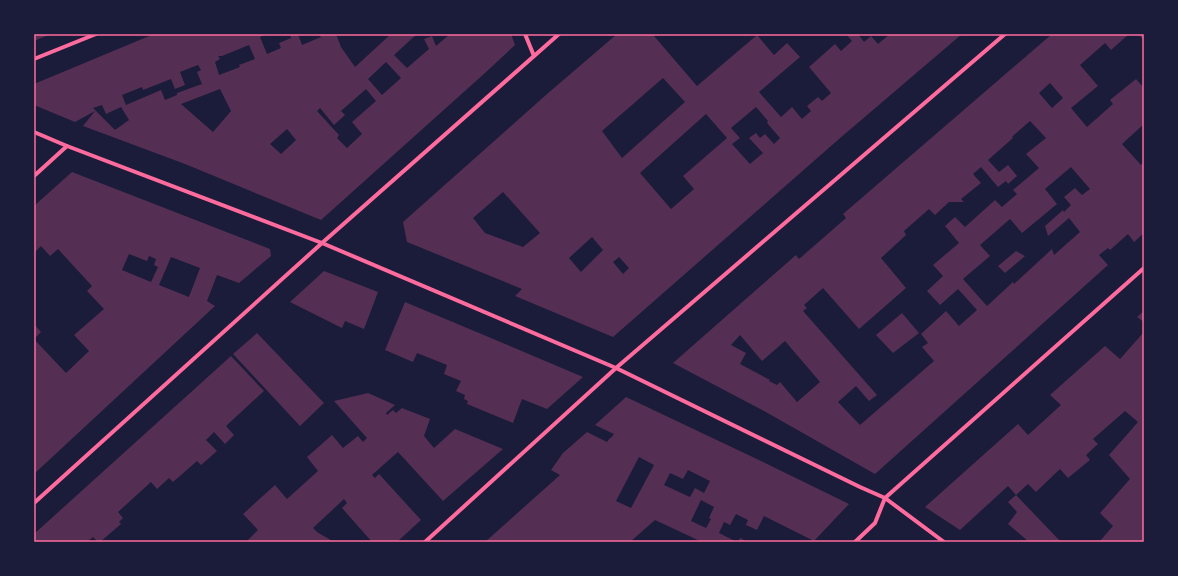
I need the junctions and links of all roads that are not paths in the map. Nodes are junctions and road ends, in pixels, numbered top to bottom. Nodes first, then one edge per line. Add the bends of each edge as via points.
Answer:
1 (96, 34) edge
2 (525, 34) edge
3 (559, 34) edge
4 (1005, 34) edge
5 (534, 56) junction
6 (34, 59) edge
7 (34, 132) edge
8 (67, 146) junction
9 (34, 176) edge
10 (322, 243) junction
11 (1144, 268) edge
12 (616, 368) junction
13 (884, 498) junction
14 (34, 503) edge
15 (426, 542) edge
16 (855, 542) edge
17 (944, 542) edge

1 - 6 street
2 - 5 street
3 - 5 street
4 - 12 street
5 - 10 street
7 - 8 street
8 - 9 street
8 - 10 street
10 - 12 street
10 - 14 street
11 - 13 street
12 - 13 street
12 - 15 street
13 - 16 street via 875,523
13 - 17 street

